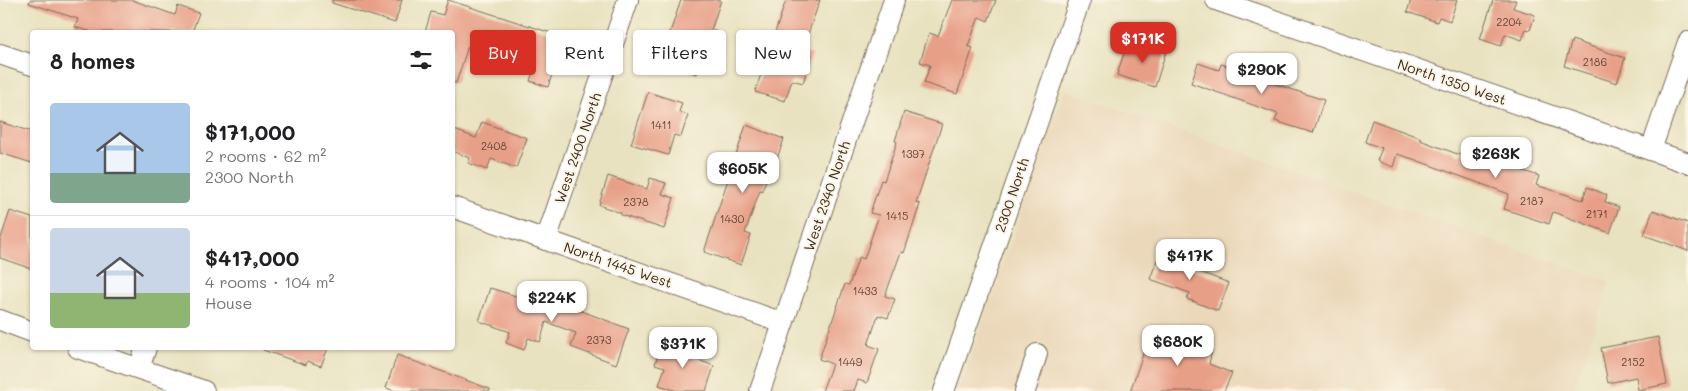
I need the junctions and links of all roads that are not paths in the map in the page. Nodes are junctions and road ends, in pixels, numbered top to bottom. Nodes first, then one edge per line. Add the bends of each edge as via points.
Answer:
1 (894, 0) edge
2 (1080, 0) edge
3 (1216, 0) edge
4 (625, 1) edge
5 (1688, 42) edge
6 (0, 54) edge
7 (30, 64) edge
8 (1651, 150) junction
9 (1688, 163) edge
10 (455, 208) edge
11 (546, 240) junction
12 (0, 320) edge
13 (783, 323) junction
14 (30, 331) edge
15 (84, 350) edge
16 (145, 350) edge
17 (1037, 354) dead end
18 (139, 368) junction
19 (204, 391) edge
20 (760, 391) edge
21 (944, 391) edge
22 (1025, 391) edge

1 - 13 street, West 2340 North
2 - 21 street, 2300 North
3 - 8 street, North 1350 West
4 - 11 street, West 2400 North
5 - 8 street
6 - 7 street
8 - 9 street, North 1350 West
10 - 11 street, North 1445 West
11 - 13 street, North 1445 West
12 - 14 street
13 - 20 street, West 2340 North
15 - 18 street
16 - 18 street
17 - 22 street
18 - 19 street

